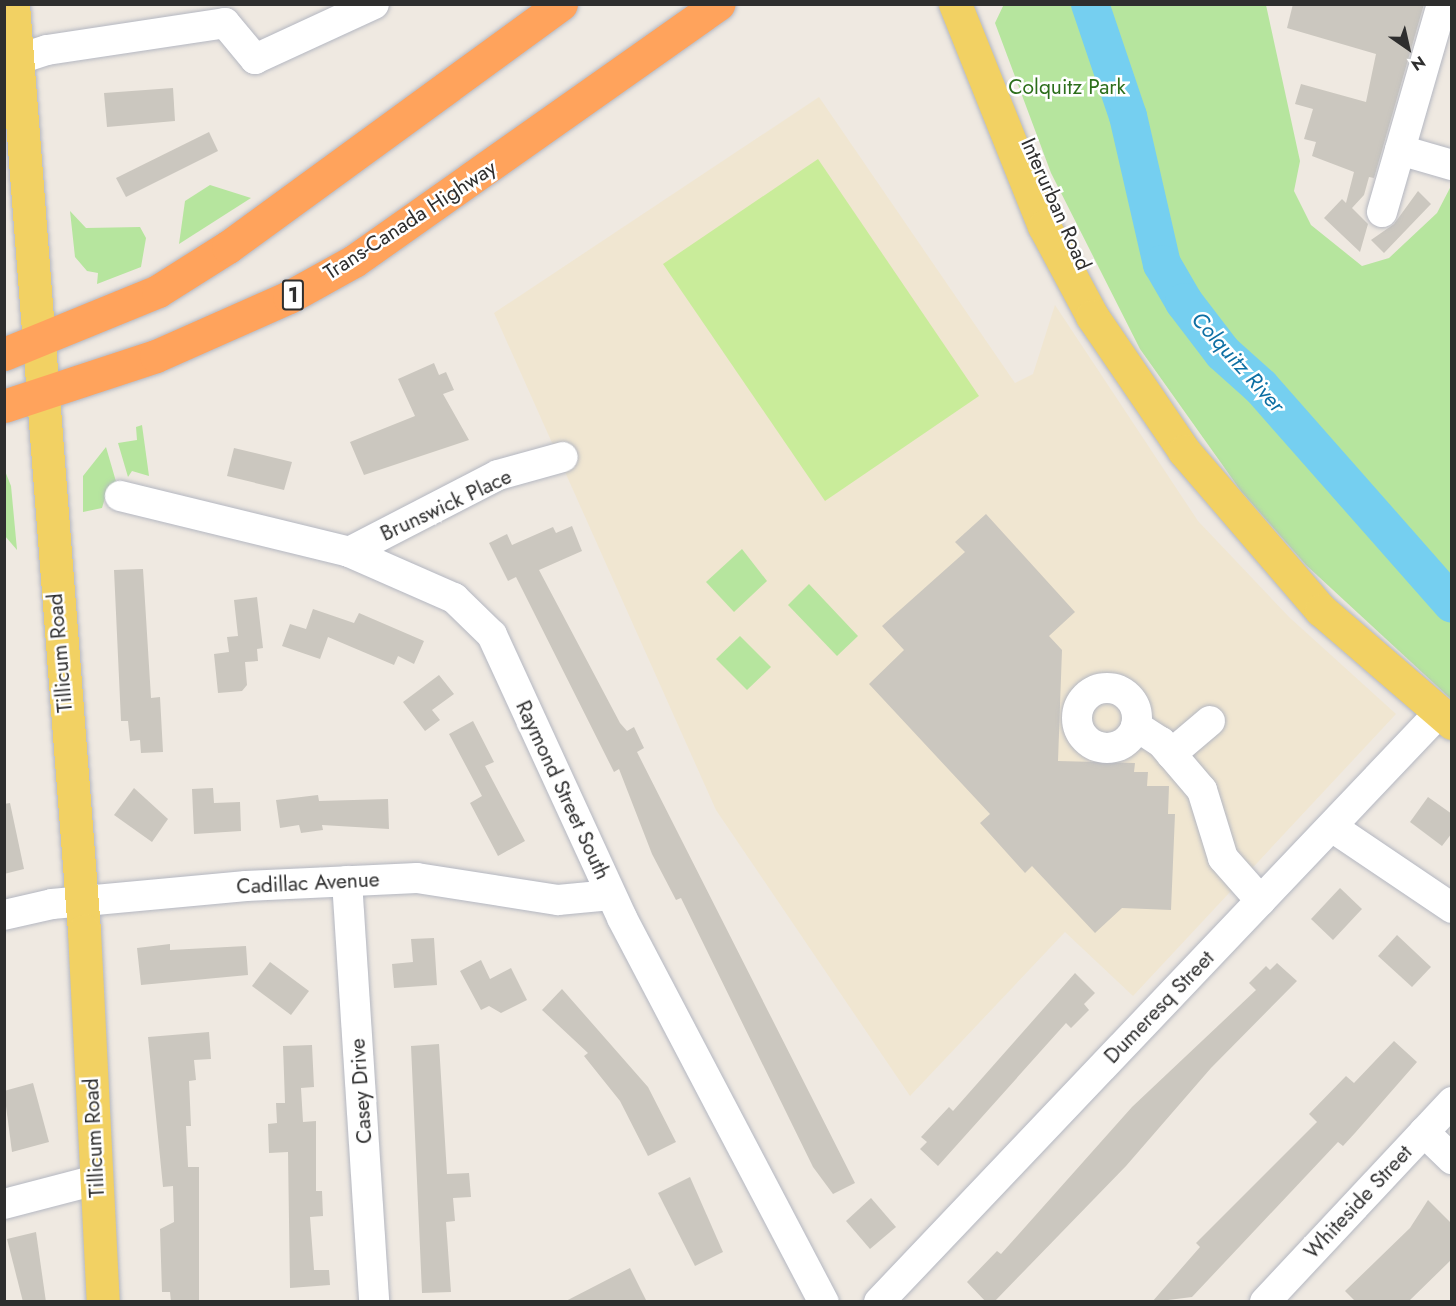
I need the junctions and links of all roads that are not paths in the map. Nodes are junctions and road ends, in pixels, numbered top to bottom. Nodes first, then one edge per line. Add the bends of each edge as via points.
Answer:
1 (13, 4) edge
2 (374, 4) edge
3 (561, 4) edge
4 (718, 4) edge
5 (955, 4) edge
6 (976, 4) edge
7 (1443, 4) edge
8 (223, 14) edge
9 (10, 62) edge
10 (1400, 150) junction
11 (1452, 165) edge
12 (1382, 212) dead end
13 (42, 340) junction
14 (4, 354) edge
15 (45, 393) junction
16 (1150, 397) junction
17 (4, 406) edge
18 (553, 460) dead end
19 (120, 496) dead end
20 (349, 552) junction
21 (1445, 718) edge
22 (1210, 721) dead end
23 (1136, 726) dead end
24 (1172, 754) junction
25 (1332, 827) junction
26 (347, 881) junction
27 (611, 895) junction
28 (1261, 901) junction
29 (81, 902) junction
30 (1452, 908) edge
31 (4, 915) edge
32 (1452, 1102) edge
33 (1424, 1132) junction
34 (1452, 1159) edge
35 (96, 1180) junction
36 (4, 1204) edge
37 (103, 1302) edge
38 (374, 1302) edge
39 (824, 1302) edge
40 (879, 1302) edge
41 (1264, 1302) edge

1 - 9 main road, Tillicum Road
2 - 8 street via 255,59
3 - 13 highway via 296,201 158,291
4 - 15 highway, Trans-Canada Highway / 1 via 354,261 289,297 156,356
5 - 16 main road via 1044,226 1092,316
6 - 16 main road, Interurban Road via 1050,195
7 - 10 street
8 - 9 street via 47,50
9 - 13 main road, Tillicum Road
10 - 11 street
10 - 12 street
13 - 14 highway
13 - 15 main road, Tillicum Road
15 - 17 highway, Trans-Canada Highway / 1
15 - 29 main road, Tillicum Road
16 - 21 main road via 1231,512 1321,610
18 - 20 street, Brunswick Place via 498,475
19 - 20 street, Raymond Street South
20 - 27 street, Raymond Street South via 454,597 492,635
21 - 25 street, Dumeresq Street
22 - 24 street
23 - 24 street
24 - 28 street via 1202,790 1223,858
25 - 28 street, Dumeresq Street
25 - 30 street
26 - 27 street, Cadillac Avenue via 417,878 558,900
26 - 29 street, Cadillac Avenue
26 - 38 street, Casey Drive
27 - 39 street, Raymond Street South
28 - 40 street, Dumeresq Street
29 - 31 street, Cadillac Avenue
29 - 35 main road, Tillicum Road
32 - 33 street, Whiteside Street
33 - 34 street
33 - 41 street, Whiteside Street
35 - 36 street
35 - 37 main road, Tillicum Road

